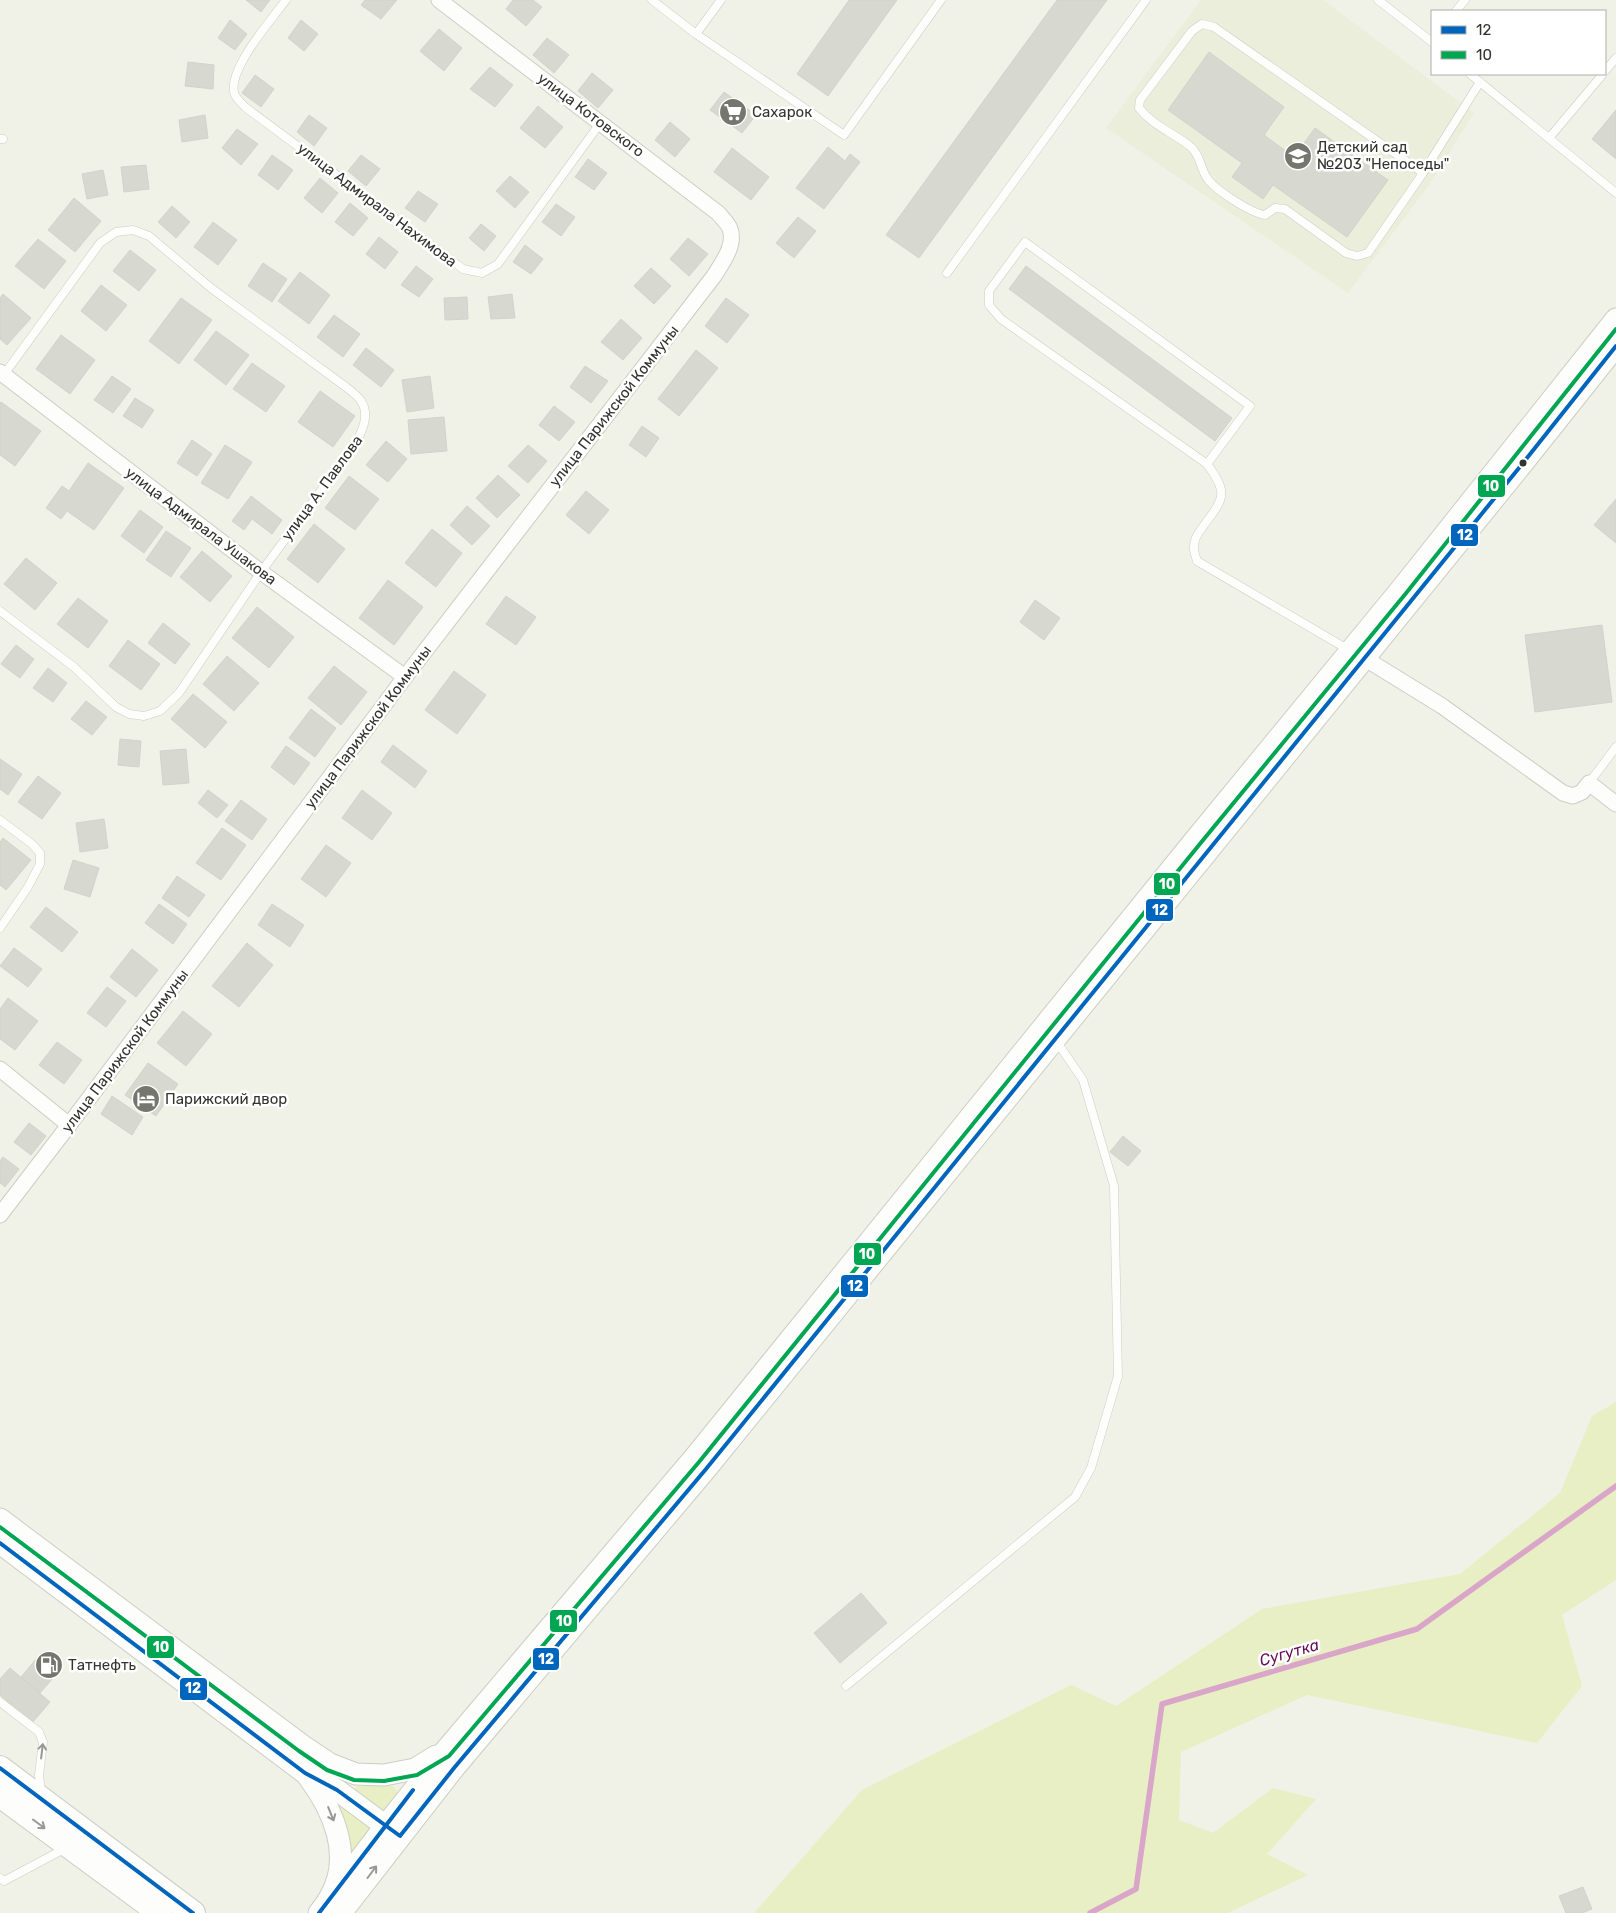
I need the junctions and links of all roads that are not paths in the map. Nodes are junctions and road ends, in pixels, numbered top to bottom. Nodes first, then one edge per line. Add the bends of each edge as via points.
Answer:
1 (286, 0) edge
2 (440, 0) edge
3 (652, 0) edge
4 (721, 0) edge
5 (941, 0) edge
6 (1146, 0) edge
7 (1378, 0) edge
8 (1465, 0) edge
9 (1457, 10) edge
10 (696, 34) junction
11 (1431, 41) edge
12 (1616, 58) edge
13 (1606, 70) edge
14 (1471, 75) edge
15 (1602, 75) edge
16 (1480, 82) junction
17 (601, 122) junction
18 (1549, 138) junction
19 (1423, 173) junction
20 (1616, 193) edge
21 (732, 239) joint
22 (947, 273) dead end
23 (1616, 319) edge
24 (1616, 346) edge
25 (1, 375) edge
26 (1207, 464) junction
27 (261, 572) junction
28 (0, 611) edge
29 (1357, 654) junction
30 (405, 677) junction
31 (1616, 747) edge
32 (1589, 783) junction
33 (1616, 804) edge
34 (0, 820) edge
35 (0, 928) edge
36 (1054, 1038) junction
37 (0, 1069) edge
38 (70, 1125) junction
39 (0, 1215) edge
40 (0, 1519) edge
41 (0, 1543) edge
42 (846, 1686) dead end
43 (0, 1702) edge
44 (445, 1751) junction
45 (0, 1768) edge
46 (305, 1773) junction
47 (0, 1795) edge
48 (42, 1799) junction
49 (392, 1830) junction
50 (70, 1847) junction
51 (0, 1878) edge
52 (156, 1902) edge
53 (330, 1908) edge
54 (193, 1913) edge

1 - 17 lane, улица Адмирала Нахимова via 243,58 234,79 235,95 245,107 463,269 482,273 498,264
2 - 17 street, улица Котовского
3 - 10 lane
4 - 10 lane
5 - 10 lane via 844,135
6 - 22 lane
7 - 11 lane
8 - 9 lane
12 - 13 lane
14 - 16 lane
15 - 18 lane
16 - 18 lane
16 - 19 lane
17 - 21 street, улица Котовского via 718,213 730,227
18 - 20 lane
19 - 19 lane via 1214,27 1202,24 1192,31 1140,100 1139,108 1146,118 1198,155 1206,177 1214,186 1256,214 1265,215 1275,208 1284,209 1346,253 1357,256 1368,253
21 - 30 street, улица Парижской Коммуны via 728,252 708,284
23 - 29 main road
24 - 29 main road via 1523,464
25 - 27 street, улица Адмирала Ушакова
25 - 27 lane, улица А. Павлова via 100,243 116,232 134,230 149,236 211,288 346,387 361,401 366,413 362,432 353,447
26 - 26 lane via 1001,319 989,305 989,291 1025,242 1250,406
26 - 29 lane via 1220,481 1222,493 1193,546 1197,561
27 - 28 lane, улица А. Павлова via 180,693 160,710 144,716 129,714 116,707 74,667
27 - 30 street, улица Адмирала Ушакова
29 - 32 street via 1442,706 1562,793 1573,796 1582,792
29 - 36 main road
29 - 44 main road via 694,1458
30 - 38 street, улица Парижской Коммуны
31 - 32 lane
32 - 33 street
34 - 35 lane via 32,844 40,854 40,864
36 - 42 lane via 1083,1080 1114,1186 1118,1376 1091,1468 1074,1497
36 - 49 main road via 706,1469 460,1761
37 - 38 street
38 - 39 street, улица Парижской Коммуны
40 - 44 main road via 330,1764 356,1774 384,1775 415,1769
41 - 46 main road
48 -> 43 lane via 39,1775 43,1742 39,1732
44 - 49 main road
45 - 48 main road
46 - 49 main road via 337,1790
46 -> 53 main road via 331,1813 338,1836 339,1874
47 -> 50 main road
48 - 52 main road
49 - 53 main road
50 - 51 lane via 4,1881
50 - 52 main road
52 - 54 main road

